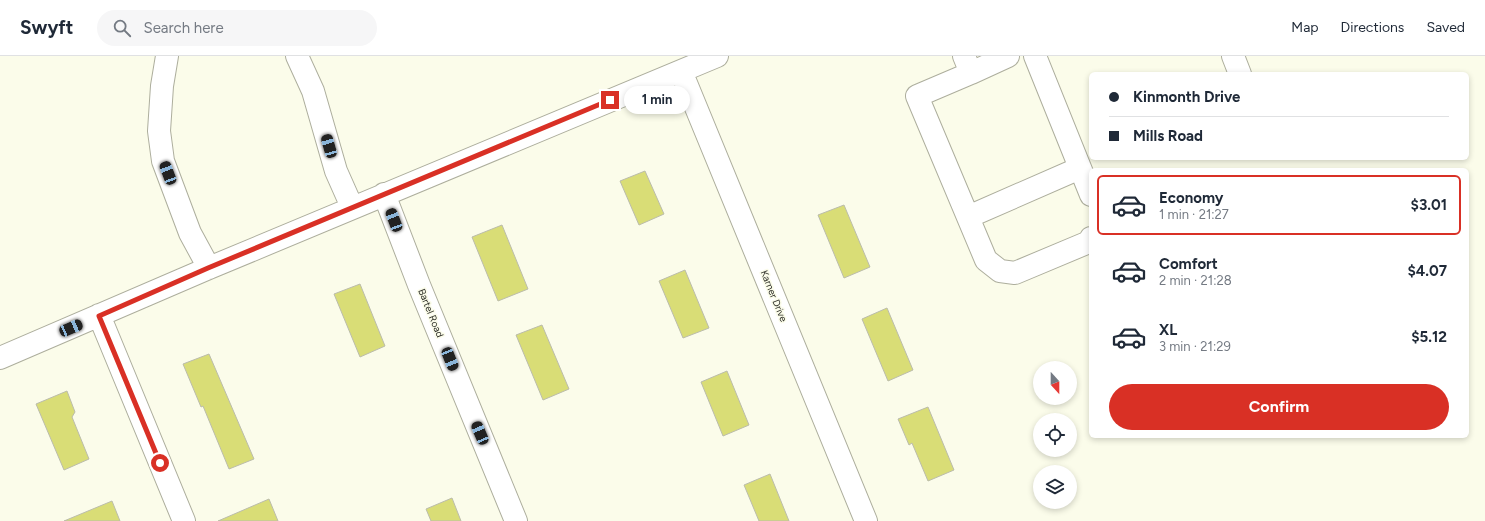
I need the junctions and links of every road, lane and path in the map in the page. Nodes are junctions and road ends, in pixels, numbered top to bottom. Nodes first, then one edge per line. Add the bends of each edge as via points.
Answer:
1 (167, 56) edge
2 (297, 56) edge
3 (717, 56) edge
4 (1008, 56) edge
5 (1036, 56) edge
6 (1233, 56) edge
7 (967, 65) edge
8 (681, 71) junction
9 (1239, 72) edge
10 (1080, 168) junction
11 (1089, 190) edge
12 (384, 194) junction
13 (352, 207) junction
14 (968, 217) junction
15 (1089, 242) edge
16 (208, 268) junction
17 (99, 316) junction
18 (0, 358) edge
19 (184, 521) edge
20 (516, 521) edge
21 (866, 521) edge

1 - 16 street via 159,131 163,161 190,233
2 - 13 street via 313,91 336,171
3 - 8 street
4 - 7 street
5 - 10 street
6 - 9 street
7 - 14 street via 916,96
8 - 12 street
8 - 21 street, Karner Drive
10 - 11 street
10 - 14 street
12 - 13 street
12 - 20 street, Bartel Road
13 - 16 street
14 - 15 street via 986,260 1000,271 1015,274
16 - 17 street
17 - 18 street
17 - 19 street

